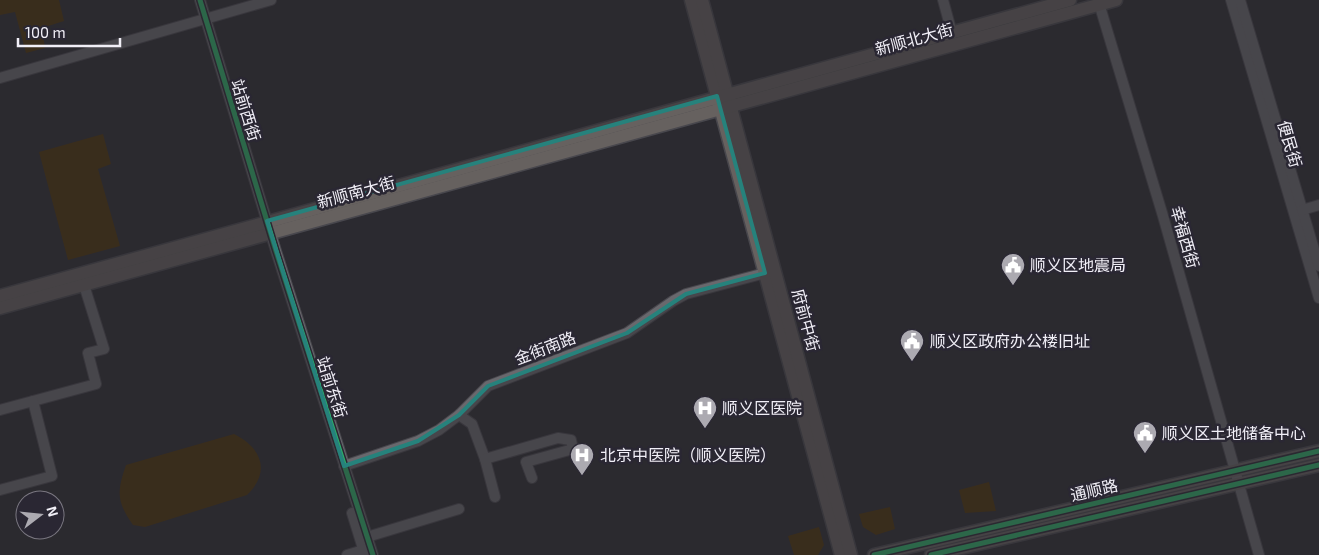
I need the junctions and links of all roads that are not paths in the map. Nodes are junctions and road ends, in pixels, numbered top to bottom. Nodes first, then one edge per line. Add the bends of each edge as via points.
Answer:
1 (194, 0) edge
2 (200, 0) edge
3 (271, 0) edge
4 (691, 0) edge
5 (702, 0) edge
6 (943, 0) edge
7 (1070, 0) edge
8 (1116, 0) edge
9 (1229, 0) edge
10 (1240, 0) edge
11 (1245, 0) edge
12 (1099, 2) edge
13 (203, 20) junction
14 (952, 33) junction
15 (1253, 57) junction
16 (0, 78) edge
17 (725, 101) junction
18 (1319, 205) edge
19 (1302, 210) junction
20 (266, 227) junction
21 (1319, 266) edge
22 (765, 273) junction
23 (84, 285) junction
24 (0, 296) edge
25 (1319, 298) edge
26 (0, 308) edge
27 (32, 401) junction
28 (0, 410) edge
29 (459, 415) junction
30 (1319, 451) edge
31 (485, 458) junction
32 (1319, 465) edge
33 (344, 466) junction
34 (1238, 477) junction
35 (532, 478) dead end
36 (0, 490) edge
37 (495, 497) dead end
38 (459, 508) dead end
39 (367, 537) junction
40 (368, 552) edge
41 (347, 555) edge
42 (840, 555) edge
43 (851, 555) edge
44 (874, 555) edge
45 (931, 555) edge
46 (1259, 555) edge

1 - 13 street, 站前西街
2 - 13 street, 站前西街
3 - 13 street
4 - 17 main road
5 - 17 main road
6 - 14 street
7 - 14 main road, 新顺北大街
8 - 12 main road, 新顺北大街
9 - 15 street, 便民街
10 - 15 street, 便民街
11 - 15 street via 1254,30
12 - 17 main road, 新顺北大街
12 - 34 street, 幸福西街
13 - 16 street
13 - 20 street, 站前西街
14 - 17 main road, 新顺北大街
15 - 19 street, 便民街
15 - 25 street, 便民街
17 - 20 main road, 新顺南大街
17 - 22 main road, 府前中街
17 - 43 main road, 府前中街
18 - 19 street
19 - 21 street, 便民街
20 - 23 main road, 新顺南大街
20 - 24 main road, 新顺南大街
20 - 33 street, 站前东街
20 - 40 street, 站前东街
22 - 29 street, 金街南路 via 686,294 627,333 488,386
22 - 42 main road, 府前中街
23 - 26 main road, 新顺南大街
23 - 27 street via 104,349 88,353 96,384
27 - 28 street
27 - 36 street via 52,476
29 - 31 street via 472,424
29 - 33 street, 金街南路 via 418,442
30 - 34 main road, 通顺路
31 - 35 street via 558,438 571,440 573,449 526,462
31 - 37 street
32 - 34 main road
33 - 39 street, 站前东街
34 - 44 main road, 通顺路
34 - 45 main road
34 - 46 street, 幸福西街
38 - 39 street
39 - 40 street, 站前东街
40 - 41 street

